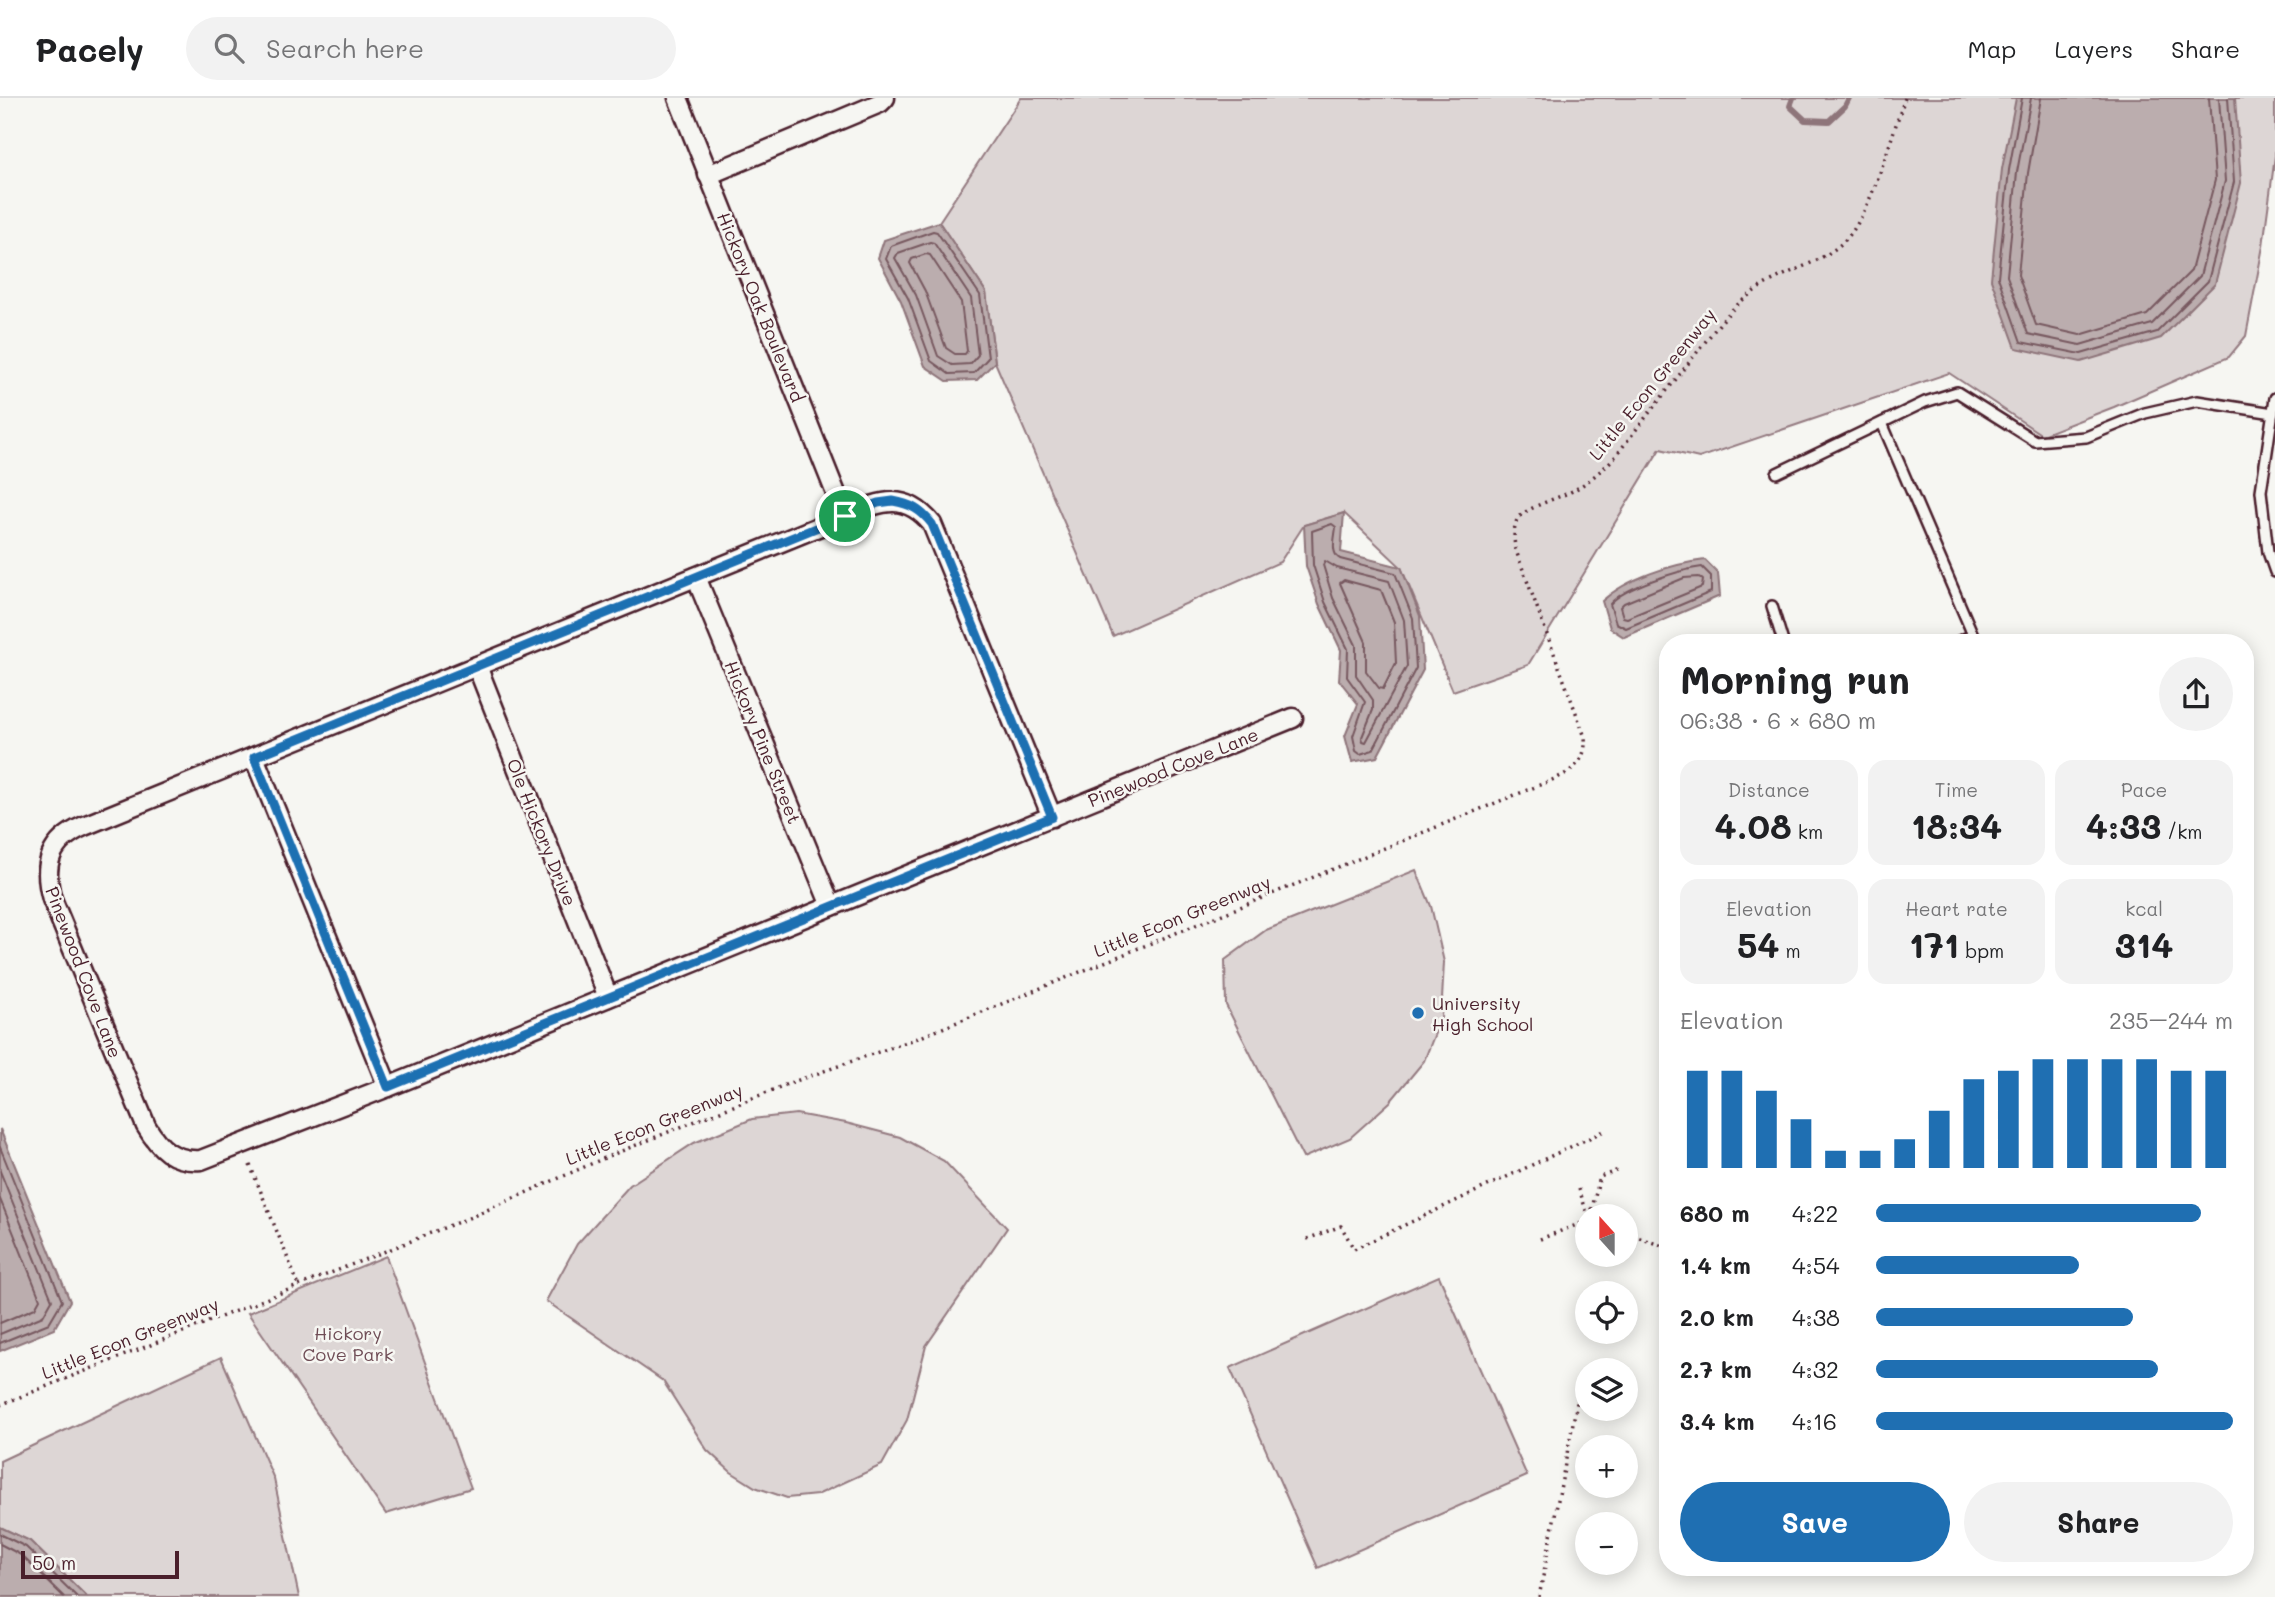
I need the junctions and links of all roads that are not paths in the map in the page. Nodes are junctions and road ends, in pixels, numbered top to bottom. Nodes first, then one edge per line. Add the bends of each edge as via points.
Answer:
1 (678, 98) edge
2 (885, 98) edge
3 (708, 175) junction
4 (2275, 398) edge
5 (2273, 413) junction
6 (1882, 423) junction
7 (1777, 473) dead end
8 (845, 516) junction
9 (2275, 572) edge
10 (696, 577) junction
11 (1772, 606) dead end
12 (1781, 634) edge
13 (1973, 634) edge
14 (477, 666) junction
15 (1293, 718) dead end
16 (254, 757) junction
17 (1052, 817) junction
18 (831, 906) junction
19 (608, 997) junction
20 (388, 1087) junction

1 - 3 street, Hickory Oak Boulevard
2 - 3 street
3 - 8 street, Hickory Oak Boulevard
4 - 5 lane
5 - 6 lane via 2197,401 2145,412 2086,438 2035,441 1957,392
5 - 9 lane via 2261,491
6 - 7 lane
6 - 13 lane
8 - 10 street, Pinewood Cove Lane
8 - 17 street, Pinewood Cove Lane via 893,501 908,504 932,524
10 - 14 street, Pinewood Cove Lane
10 - 18 street, Hickory Pine Street
11 - 12 lane
14 - 16 street, Pinewood Cove Lane
14 - 19 street, Ole Hickory Drive
15 - 17 street, Pinewood Cove Lane
16 - 20 street
16 - 20 street, Pinewood Cove Lane via 73,831 62,839 50,860 47,872 52,899 139,1110 155,1141 174,1157 188,1161 216,1156
17 - 18 street, Pinewood Cove Lane
18 - 19 street, Pinewood Cove Lane
19 - 20 street, Pinewood Cove Lane

